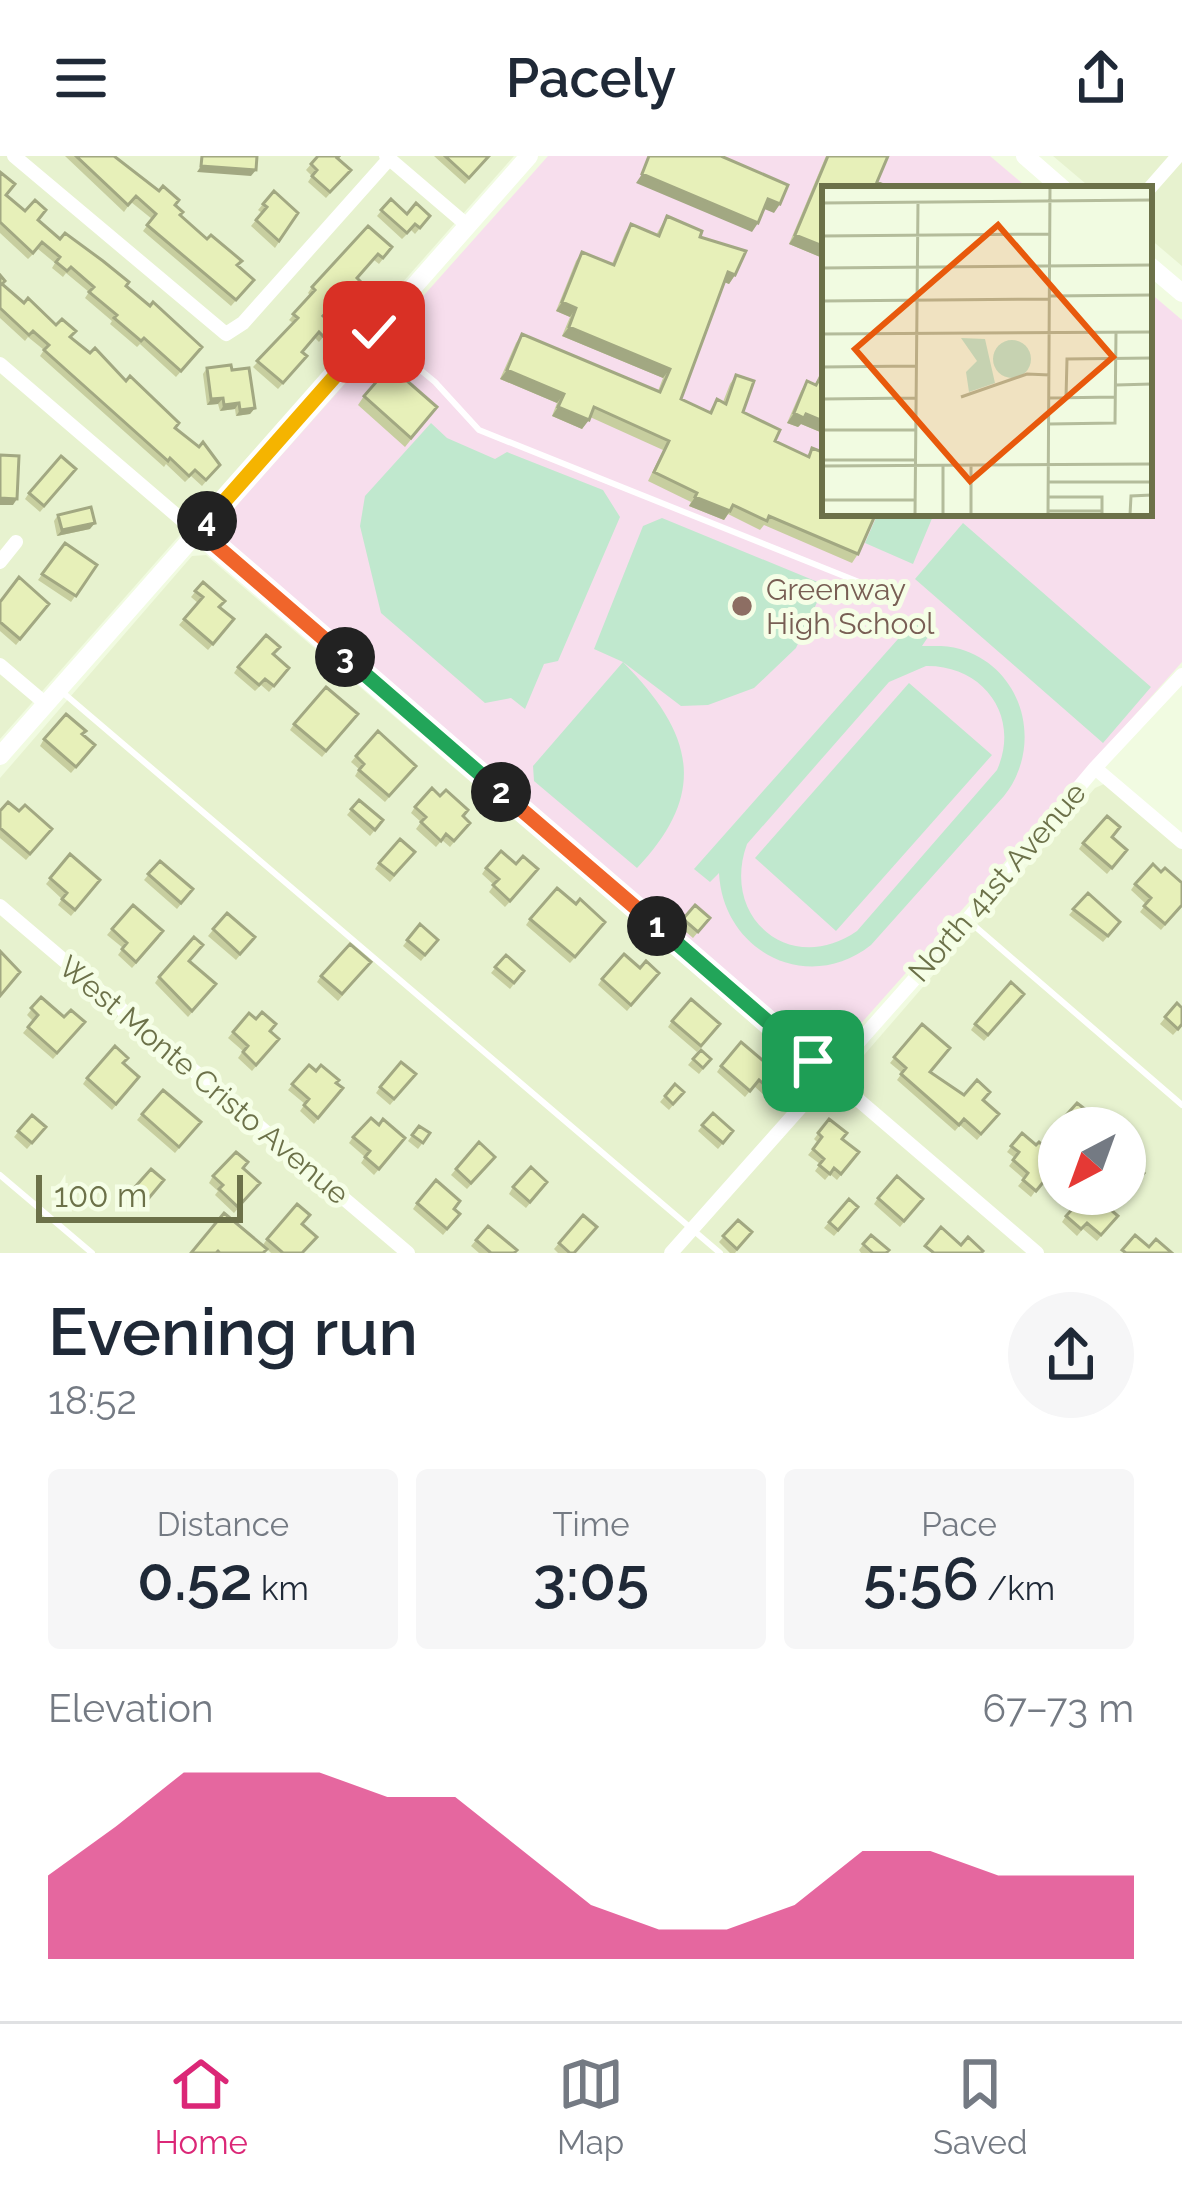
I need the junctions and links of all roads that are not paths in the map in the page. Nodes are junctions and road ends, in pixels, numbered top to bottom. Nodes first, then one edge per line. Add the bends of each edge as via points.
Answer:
1 (14, 156) edge
2 (530, 156) edge
3 (1025, 156) edge
4 (1178, 156) edge
5 (388, 157) edge
6 (1060, 186) edge
7 (1152, 186) edge
8 (468, 226) junction
9 (1152, 268) edge
10 (1182, 293) edge
11 (374, 332) junction
12 (0, 364) edge
13 (199, 531) junction
14 (16, 542) dead end
15 (0, 562) edge
16 (879, 590) dead end
17 (0, 665) edge
18 (1182, 675) edge
19 (52, 697) junction
20 (0, 756) edge
21 (1095, 768) junction
22 (1182, 842) edge
23 (0, 906) edge
24 (967, 920) junction
25 (829, 1075) junction
26 (1182, 1105) edge
27 (0, 1175) edge
28 (692, 1229) junction
29 (92, 1253) edge
30 (407, 1253) edge
31 (671, 1253) edge
32 (720, 1253) edge
33 (1037, 1253) edge

1 - 5 street via 226,334
2 - 8 street
3 - 6 street
4 - 7 street
5 - 8 street
8 - 11 street
9 - 10 street
11 - 13 street
11 - 16 lane via 478,430
12 - 13 street
13 - 19 street
13 - 25 street
14 - 15 street
17 - 19 street
18 - 21 street, North 41st Avenue
19 - 20 street
19 - 28 lane
21 - 22 street
21 - 24 street, North 41st Avenue
23 - 30 street, West Monte Cristo Avenue
24 - 25 street, North 41st Avenue
24 - 26 lane
25 - 28 street, North 41st Avenue
25 - 33 street
27 - 29 lane
28 - 31 street, North 41st Avenue
28 - 32 lane

